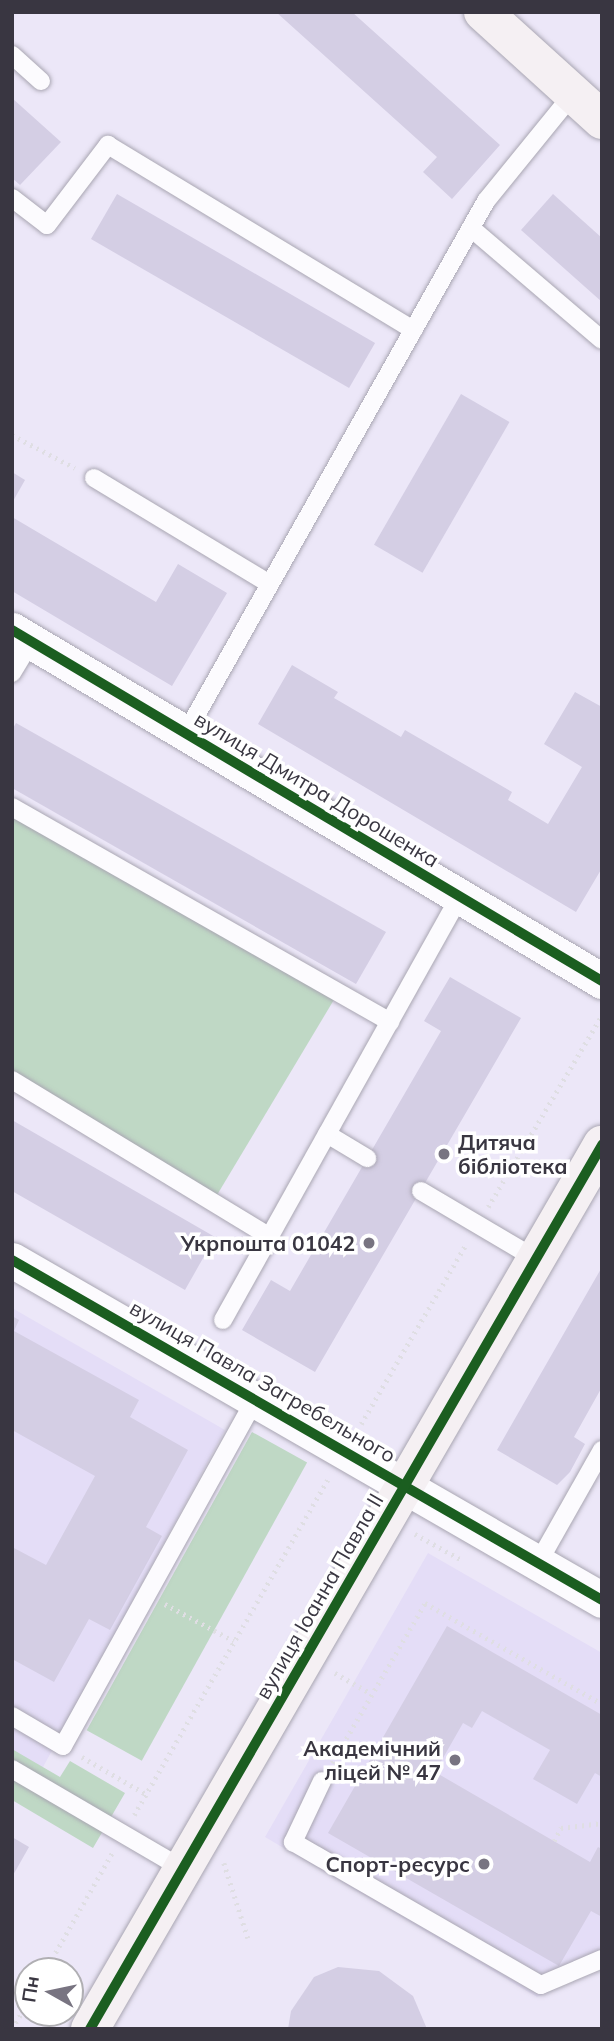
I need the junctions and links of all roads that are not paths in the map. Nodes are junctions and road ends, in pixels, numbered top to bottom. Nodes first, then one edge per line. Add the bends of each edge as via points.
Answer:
1 (483, 12) edge
2 (12, 55) edge
3 (41, 81) dead end
4 (573, 94) junction
5 (602, 120) edge
6 (12, 198) edge
7 (471, 228) junction
8 (413, 330) junction
9 (602, 340) edge
10 (94, 478) road end
11 (270, 583) junction
12 (22, 635) edge
13 (12, 673) edge
14 (186, 733) junction
15 (12, 807) edge
16 (460, 896) junction
17 (602, 981) edge
18 (390, 1022) junction
19 (12, 1080) edge
20 (327, 1134) junction
21 (602, 1145) edge
22 (367, 1158) dead end
23 (421, 1191) dead end
24 (270, 1237) junction
25 (536, 1259) junction
26 (12, 1260) edge
27 (223, 1320) dead end
28 (256, 1398) junction
29 (602, 1450) edge
30 (405, 1485) junction
31 (538, 1563) junction
32 (602, 1600) edge
33 (12, 1716) edge
34 (12, 1769) edge
35 (322, 1781) road end
36 (183, 1869) junction
37 (602, 1959) edge
38 (90, 2029) edge

1 - 4 street
2 - 3 lane
4 - 5 street
4 - 7 lane via 486,201
6 - 8 lane via 47,225 108,145
7 - 8 lane
7 - 9 lane
8 - 11 lane
10 - 11 lane
11 - 14 lane
12 - 13 lane
12 - 14 street, вулиця Дмитра Дорошенка
14 - 16 street, вулиця Дмитра Дорошенка
15 - 18 lane
16 - 17 street, вулиця Дмитра Дорошенка
16 - 18 lane
18 - 20 lane
19 - 24 lane
20 - 22 lane
20 - 24 lane
21 - 25 street, вулиця Іоанна Павла II
23 - 25 lane
24 - 27 lane
25 - 30 street, вулиця Іоанна Павла II
26 - 28 street, вулиця Павла Загребельного
28 - 30 street, вулиця Павла Загребельного
28 - 33 lane via 63,1746
29 - 31 lane
30 - 31 street, вулиця Павла Загребельного
30 - 36 street, вулиця Іоанна Павла II
31 - 32 street, вулиця Павла Загребельного
34 - 36 lane
35 - 37 lane via 293,1842 541,1985
36 - 38 street, вулиця Іоанна Павла II

